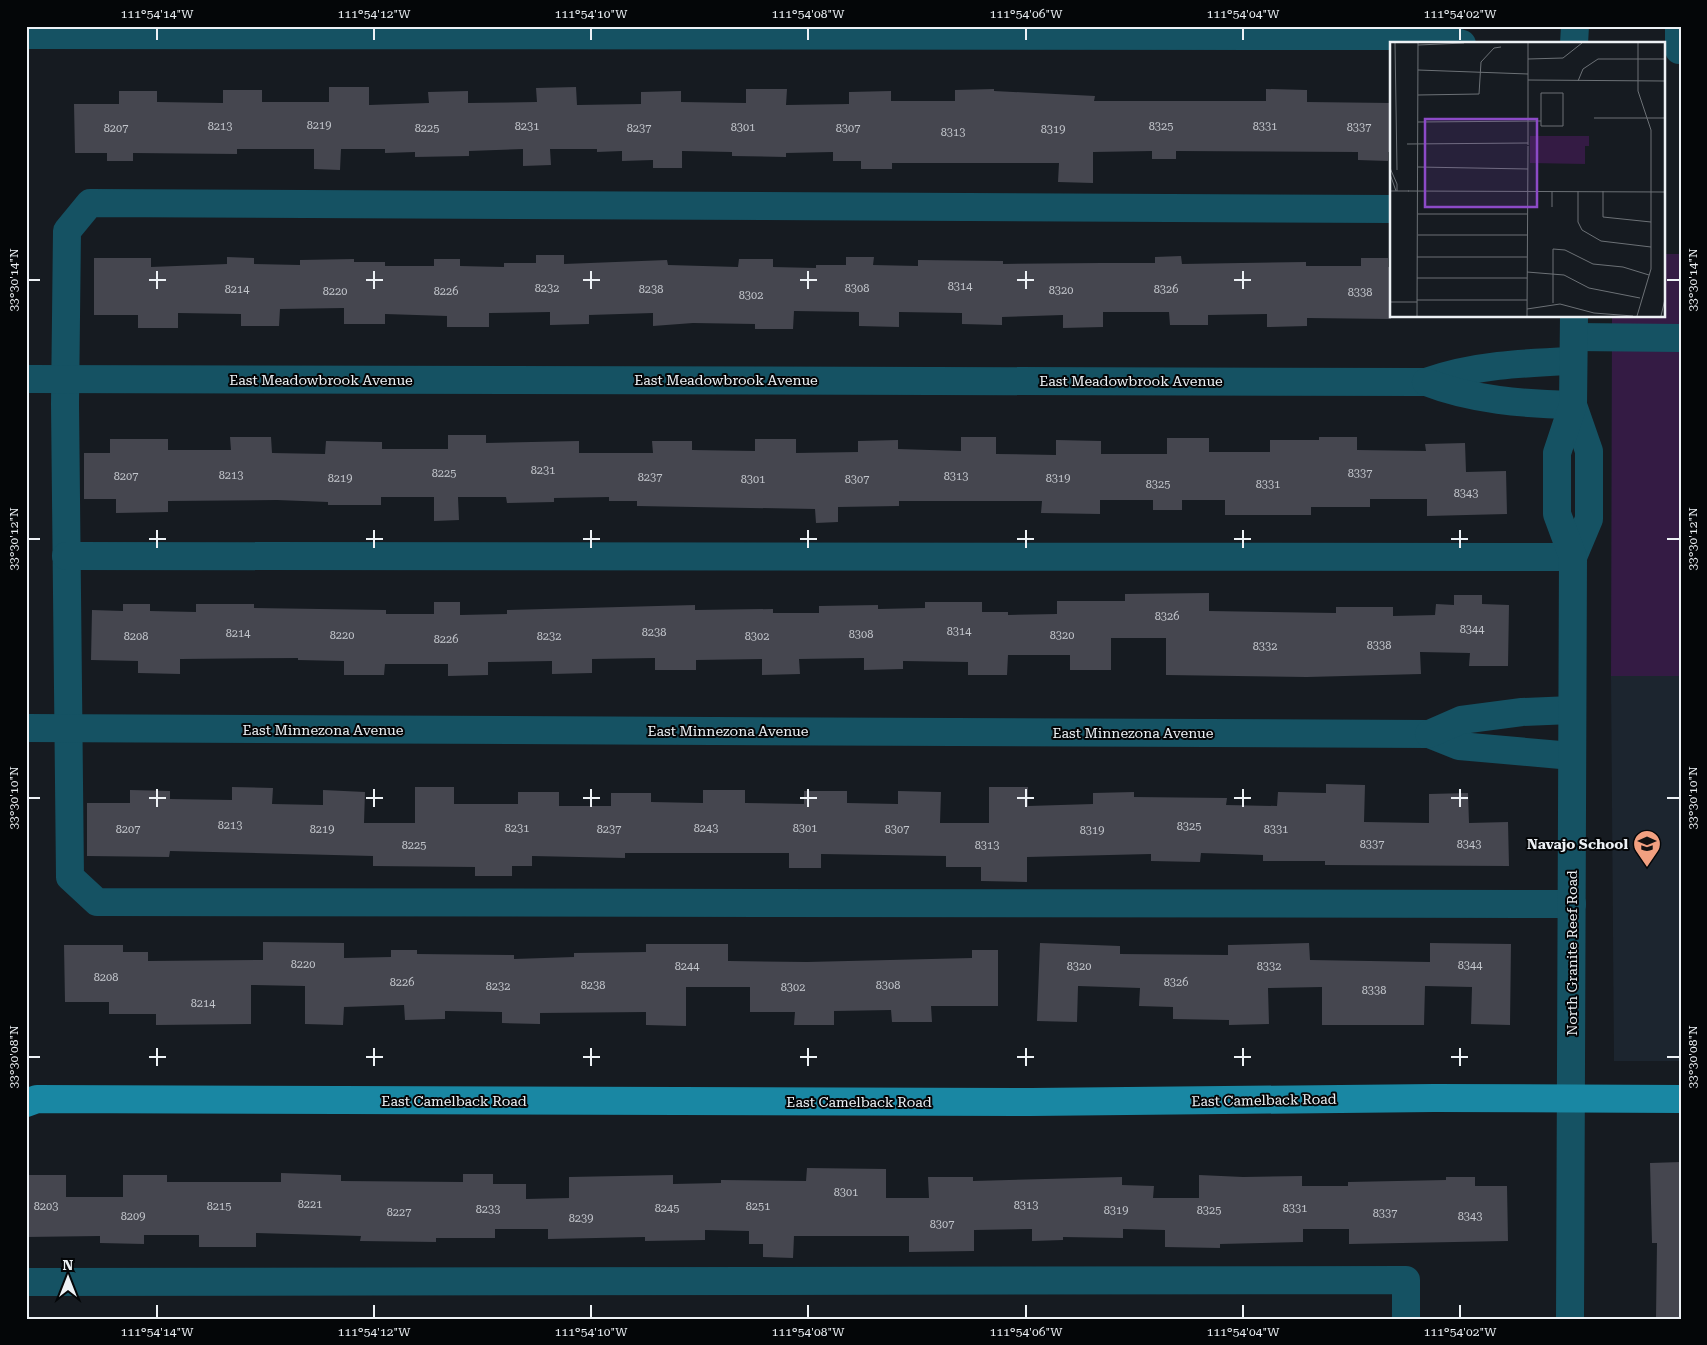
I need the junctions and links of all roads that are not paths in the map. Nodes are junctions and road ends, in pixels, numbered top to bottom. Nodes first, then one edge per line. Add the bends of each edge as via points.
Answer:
1 (1467, 26) edge
2 (1574, 26) edge
3 (26, 35) edge
4 (1435, 36) junction
5 (1455, 42) edge
6 (1574, 42) edge
7 (1390, 209) edge
8 (1574, 338) edge
9 (1681, 338) edge
10 (26, 379) edge
11 (65, 379) junction
12 (1426, 382) junction
13 (1574, 405) junction
14 (66, 556) junction
15 (1574, 557) junction
16 (1572, 710) junction
17 (26, 728) edge
18 (67, 728) junction
19 (1429, 734) junction
20 (1572, 756) junction
21 (1572, 904) junction
22 (1572, 1098) junction
23 (30, 1099) edge
24 (1681, 1099) edge
25 (26, 1282) edge
26 (1406, 1319) edge
27 (1570, 1319) edge

1 - 4 street
2 - 6 street
3 - 4 street
4 - 5 street
7 - 11 street via 90,203 68,231
8 - 9 street, East Meadowbrook Avenue
8 - 12 street, East Meadowbrook Avenue via 1524,363 1450,373
8 - 13 street, North Granite Reef Road
10 - 11 street, East Meadowbrook Avenue
11 - 12 street, East Meadowbrook Avenue
11 - 14 street
12 - 13 street, East Meadowbrook Avenue via 1461,393 1528,404
13 - 15 street, North Granite Reef Road via 1558,453 1558,514
14 - 15 street
14 - 18 street
15 - 16 street, North Granite Reef Road
16 - 19 street, East Minnezona Avenue via 1461,720
16 - 20 street, North Granite Reef Road
17 - 18 street, East Minnezona Avenue
18 - 19 street, East Minnezona Avenue
18 - 21 street via 70,877 97,902
19 - 20 street, East Minnezona Avenue via 1459,746
20 - 21 street, North Granite Reef Road
21 - 22 street, North Granite Reef Road
22 - 23 main road, East Camelback Road via 1031,1102
22 - 24 main road, East Camelback Road
22 - 27 street, North Granite Reef Road
25 - 26 street via 1406,1280

